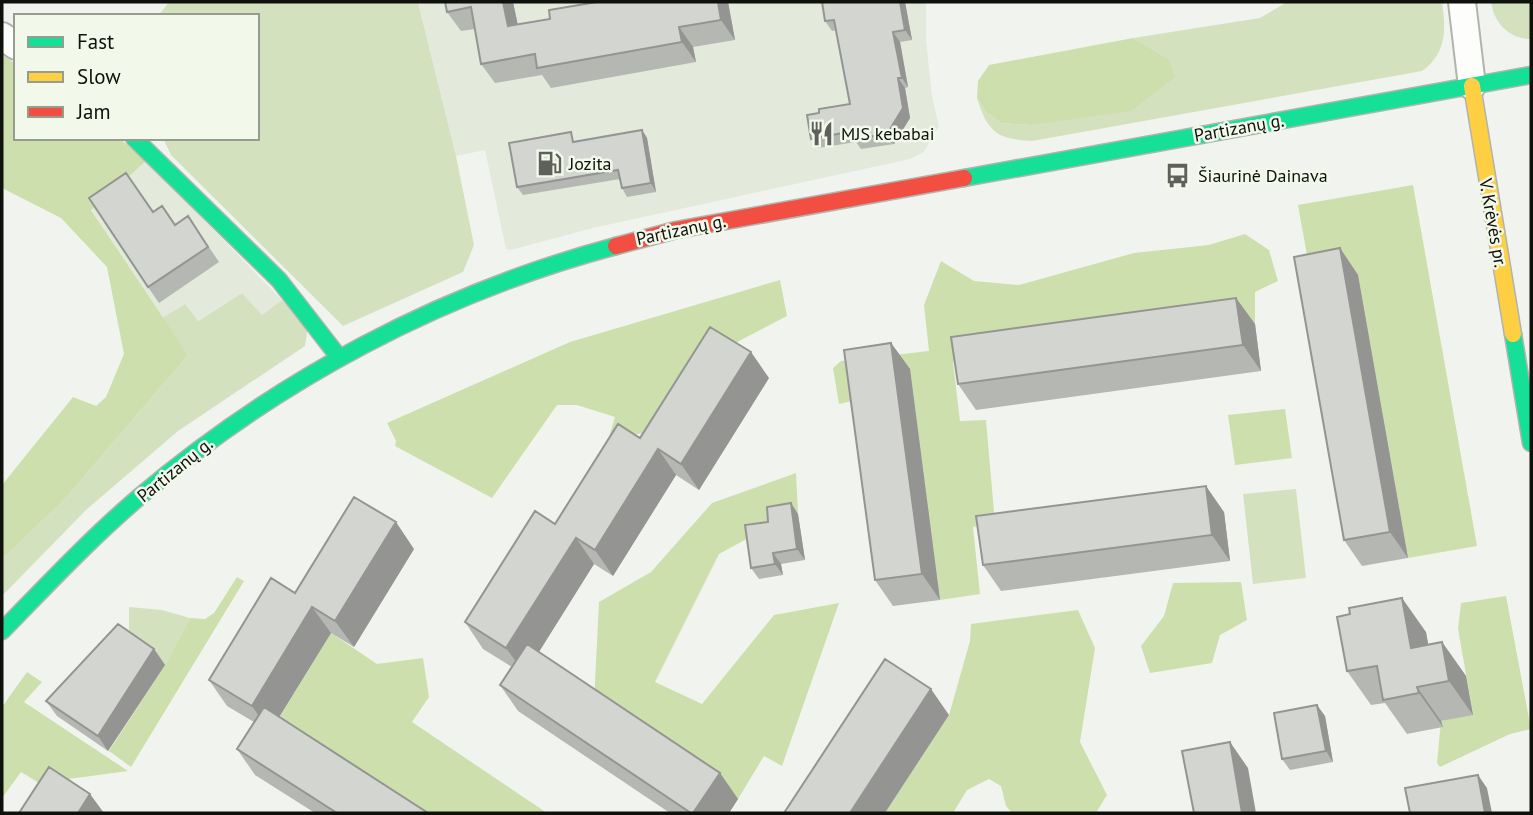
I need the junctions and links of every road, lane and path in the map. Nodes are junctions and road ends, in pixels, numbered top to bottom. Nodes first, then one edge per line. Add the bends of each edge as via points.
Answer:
1 (1462, 2) edge
2 (1531, 75) edge
3 (1472, 86) junction
4 (136, 140) edge
5 (338, 356) junction
6 (1531, 443) edge
7 (2, 631) edge

1 - 3 street, V. Krėvės pr.
2 - 3 street, Partizanų g.
3 - 5 street, Partizanų g. via 676,230 584,252 500,281
3 - 6 street, V. Krėvės pr.
4 - 5 street via 279,280
5 - 7 street, Partizanų g. via 254,408 158,481

